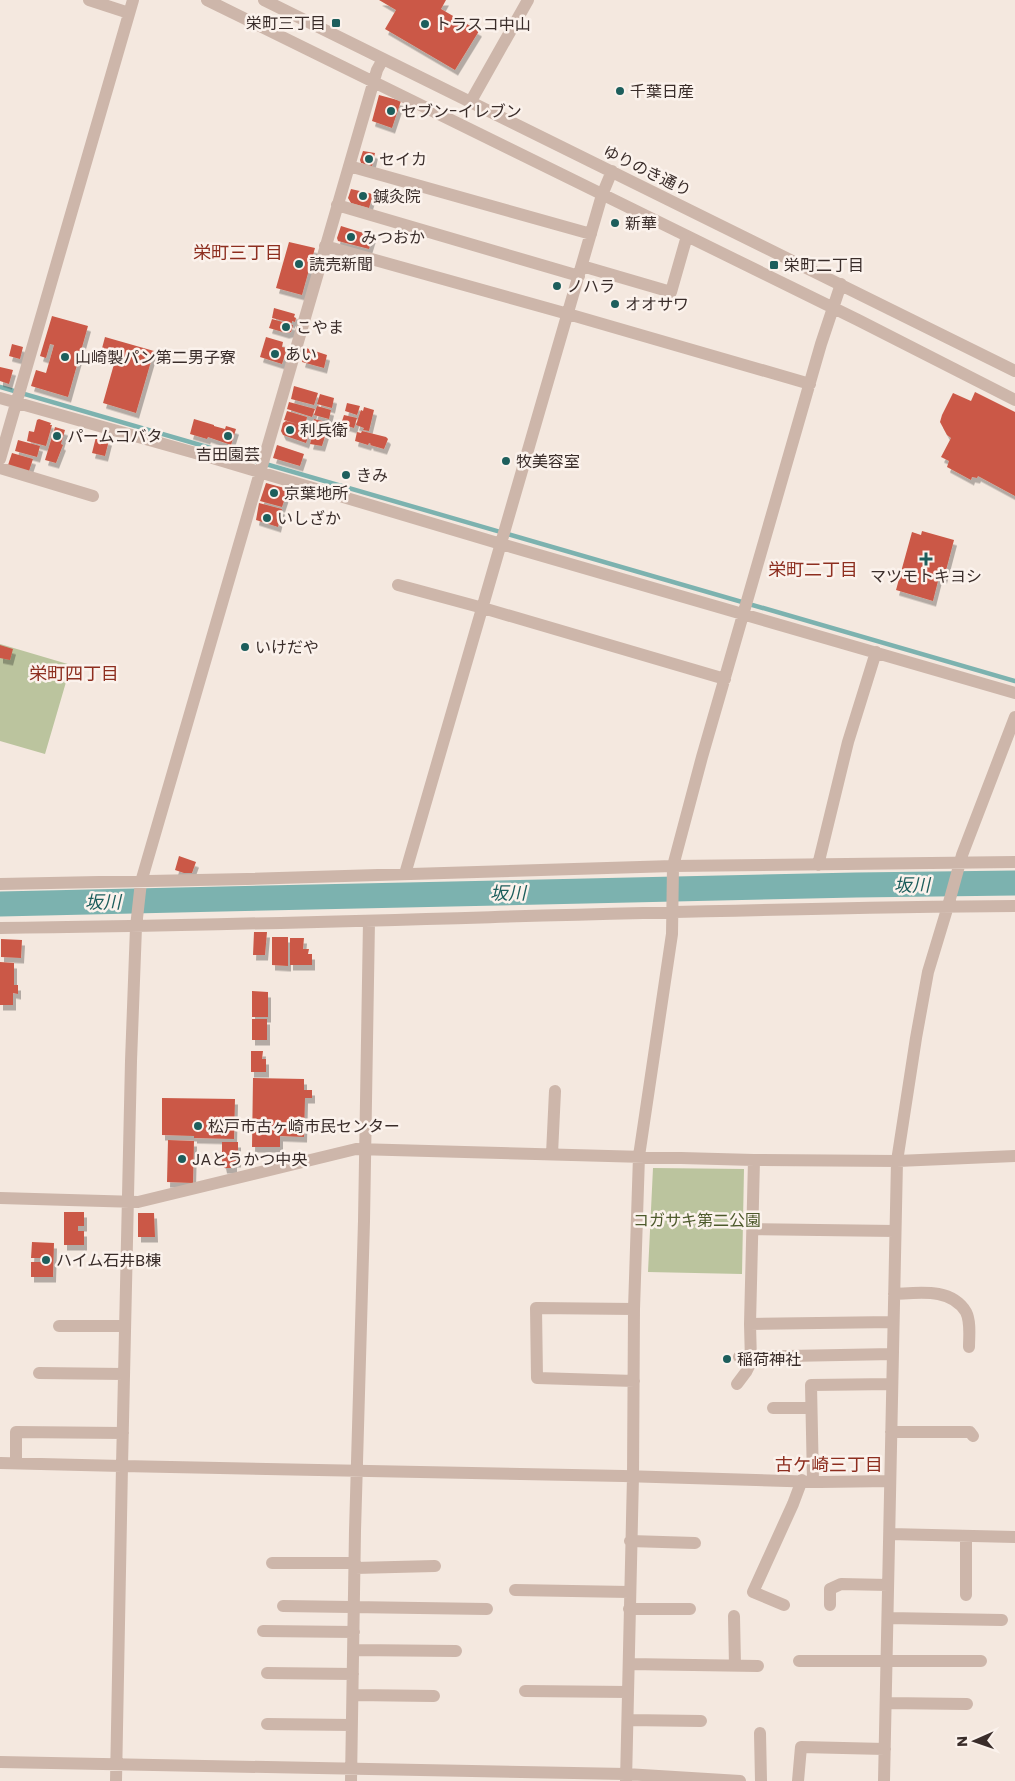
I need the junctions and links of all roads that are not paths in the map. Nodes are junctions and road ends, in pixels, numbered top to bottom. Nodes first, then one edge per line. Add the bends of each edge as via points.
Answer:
1 (89, 0) edge
2 (207, 0) edge
3 (264, 0) edge
4 (528, 0) edge
5 (131, 6) edge
6 (383, 59) junction
7 (374, 81) junction
8 (471, 101) junction
9 (349, 166) junction
10 (612, 172) junction
11 (602, 195) junction
12 (337, 205) junction
13 (591, 234) junction
14 (687, 236) junction
15 (325, 246) junction
16 (581, 271) junction
17 (841, 284) junction
18 (832, 309) junction
19 (568, 314) junction
20 (1015, 371) edge
21 (810, 384) junction
22 (18, 396) junction
23 (0, 398) edge
24 (1015, 400) edge
25 (0, 459) edge
26 (261, 467) junction
27 (0, 468) edge
28 (94, 496) dead end
29 (503, 537) junction
30 (398, 586) dead end
31 (483, 608) junction
32 (746, 608) junction
33 (876, 652) junction
34 (725, 679) junction
35 (1015, 693) edge
36 (1014, 723) edge
37 (1015, 862) edge
38 (818, 865) junction
39 (673, 866) junction
40 (960, 866) junction
41 (405, 874) junction
42 (0, 884) edge
43 (140, 884) junction
44 (949, 903) junction
45 (1015, 906) edge
46 (673, 912) junction
47 (369, 921) junction
48 (136, 923) junction
49 (0, 928) edge
50 (555, 1091) dead end
51 (364, 1149) junction
52 (552, 1154) junction
53 (639, 1156) junction
54 (1015, 1156) edge
55 (754, 1160) junction
56 (897, 1161) junction
57 (0, 1198) edge
58 (128, 1202) junction
59 (753, 1229) junction
60 (895, 1231) junction
61 (894, 1294) junction
62 (634, 1309) junction
63 (893, 1322) junction
64 (750, 1324) junction
65 (59, 1326) dead end
66 (125, 1326) junction
67 (970, 1347) dead end
68 (893, 1354) junction
69 (747, 1359) junction
70 (38, 1373) dead end
71 (124, 1374) junction
72 (634, 1381) junction
73 (737, 1384) dead end
74 (892, 1384) junction
75 (773, 1408) dead end
76 (811, 1408) junction
77 (891, 1432) junction
78 (123, 1433) junction
79 (973, 1436) dead end
80 (0, 1463) edge
81 (16, 1463) junction
82 (122, 1466) junction
83 (357, 1471) junction
84 (633, 1476) junction
85 (808, 1481) junction
86 (890, 1481) junction
87 (890, 1534) junction
88 (966, 1536) junction
89 (1015, 1537) edge
90 (630, 1541) junction
91 (695, 1543) dead end
92 (272, 1563) dead end
93 (355, 1566) junction
94 (435, 1566) dead end
95 (888, 1585) junction
96 (515, 1590) dead end
97 (629, 1592) junction
98 (966, 1594) dead end
99 (784, 1605) dead end
100 (830, 1605) dead end
101 (283, 1606) dead end
102 (354, 1607) junction
103 (487, 1609) dead end
104 (629, 1609) junction
105 (690, 1609) dead end
106 (734, 1616) dead end
107 (888, 1618) junction
108 (1002, 1620) dead end
109 (263, 1631) dead end
110 (354, 1632) junction
111 (354, 1650) junction
112 (456, 1651) dead end
113 (799, 1661) dead end
114 (887, 1661) junction
115 (981, 1661) dead end
116 (629, 1664) junction
117 (734, 1666) junction
118 (758, 1666) dead end
119 (267, 1673) dead end
120 (353, 1674) junction
121 (524, 1691) dead end
122 (628, 1692) junction
123 (353, 1695) junction
124 (434, 1696) dead end
125 (886, 1703) junction
126 (966, 1704) dead end
127 (628, 1720) junction
128 (700, 1721) dead end
129 (267, 1724) dead end
130 (352, 1725) junction
131 (760, 1733) dead end
132 (885, 1750) junction
133 (0, 1762) edge
134 (117, 1764) junction
135 (351, 1775) edge
136 (626, 1778) edge
137 (706, 1780) edge
138 (116, 1781) edge
139 (740, 1781) edge
140 (762, 1781) edge
141 (798, 1781) edge
142 (884, 1781) edge

1 - 5 street
2 - 7 street
3 - 6 street, ゆりのき通り
4 - 8 street
5 - 22 street
6 - 7 street
6 - 8 street, ゆりのき通り
7 - 9 street
7 - 11 street
8 - 10 street, ゆりのき通り
9 - 12 street
9 - 13 street
10 - 11 street
10 - 17 street, ゆりのき通り
11 - 13 street
11 - 14 street
12 - 15 street
12 - 16 street
13 - 16 street
14 - 16 street via 671,292
14 - 18 street
15 - 19 street
15 - 26 street
16 - 19 street
17 - 18 street
17 - 20 street, ゆりのき通り
18 - 21 street
18 - 24 street
19 - 21 street
19 - 29 street
21 - 32 street
22 - 23 street
22 - 25 street
22 - 26 street via 199,454
26 - 29 street
26 - 43 street
27 - 28 street
29 - 31 street
29 - 32 street
30 - 31 street
31 - 34 street
31 - 41 street
32 - 33 street
32 - 34 street
33 - 35 street
33 - 38 street via 846,750
34 - 39 street
36 - 40 street via 968,837
37 - 40 street
38 - 39 street
38 - 40 street
39 - 41 street
39 - 46 street
40 - 44 street
41 - 43 street
42 - 43 street
43 - 48 street
44 - 45 street
44 - 46 street
44 - 56 street via 928,972
46 - 47 street
46 - 53 street
47 - 48 street
47 - 51 street
48 - 49 street
48 - 58 street
50 - 52 street
51 - 52 street
51 - 58 street
51 - 83 street
52 - 53 street
53 - 55 street
53 - 62 street
54 - 56 street
55 - 56 street
55 - 59 street
56 - 60 street
57 - 58 street
58 - 66 street
59 - 60 street
59 - 64 street
60 - 61 street
61 - 63 street
61 - 67 street via 948,1296 966,1313
62 - 72 street
62 - 72 street via 536,1308 536,1378
63 - 64 street
63 - 68 street
64 - 69 street
65 - 66 street
66 - 71 street
68 - 69 street
68 - 74 street
69 - 73 street via 746,1372
70 - 71 street
71 - 78 street
72 - 84 street
74 - 76 street via 810,1385
74 - 77 street
75 - 76 street
76 - 85 street
77 - 79 street via 970,1432
77 - 86 street
78 - 81 street via 16,1432
78 - 82 street
80 - 81 street
81 - 82 street
82 - 83 street
82 - 134 street
83 - 84 street
83 - 93 street
84 - 85 street
84 - 90 street
85 - 86 street
85 - 99 street via 793,1504 753,1592
86 - 87 street
87 - 88 street
87 - 95 street
88 - 89 street
88 - 98 street
90 - 91 street
90 - 97 street
92 - 93 street
93 - 94 street
93 - 102 street
95 - 100 street via 841,1584 830,1589
95 - 107 street
96 - 97 street
97 - 104 street
101 - 102 street
102 - 103 street
102 - 110 street
104 - 105 street
104 - 116 street
106 - 117 street
107 - 108 street
107 - 114 street
109 - 110 street
110 - 111 street
111 - 112 street
111 - 120 street
113 - 114 street
114 - 115 street
114 - 125 street
116 - 117 street
116 - 122 street
117 - 118 street
119 - 120 street
120 - 123 street
121 - 122 street
122 - 127 street
123 - 124 street
123 - 130 street
125 - 126 street
125 - 132 street
127 - 128 street
127 - 136 street
129 - 130 street
130 - 135 street
131 - 140 street
132 - 141 street via 801,1747
132 - 142 street
133 - 134 street
134 - 135 street
134 - 138 street
135 - 136 street
136 - 137 street
137 - 139 street

